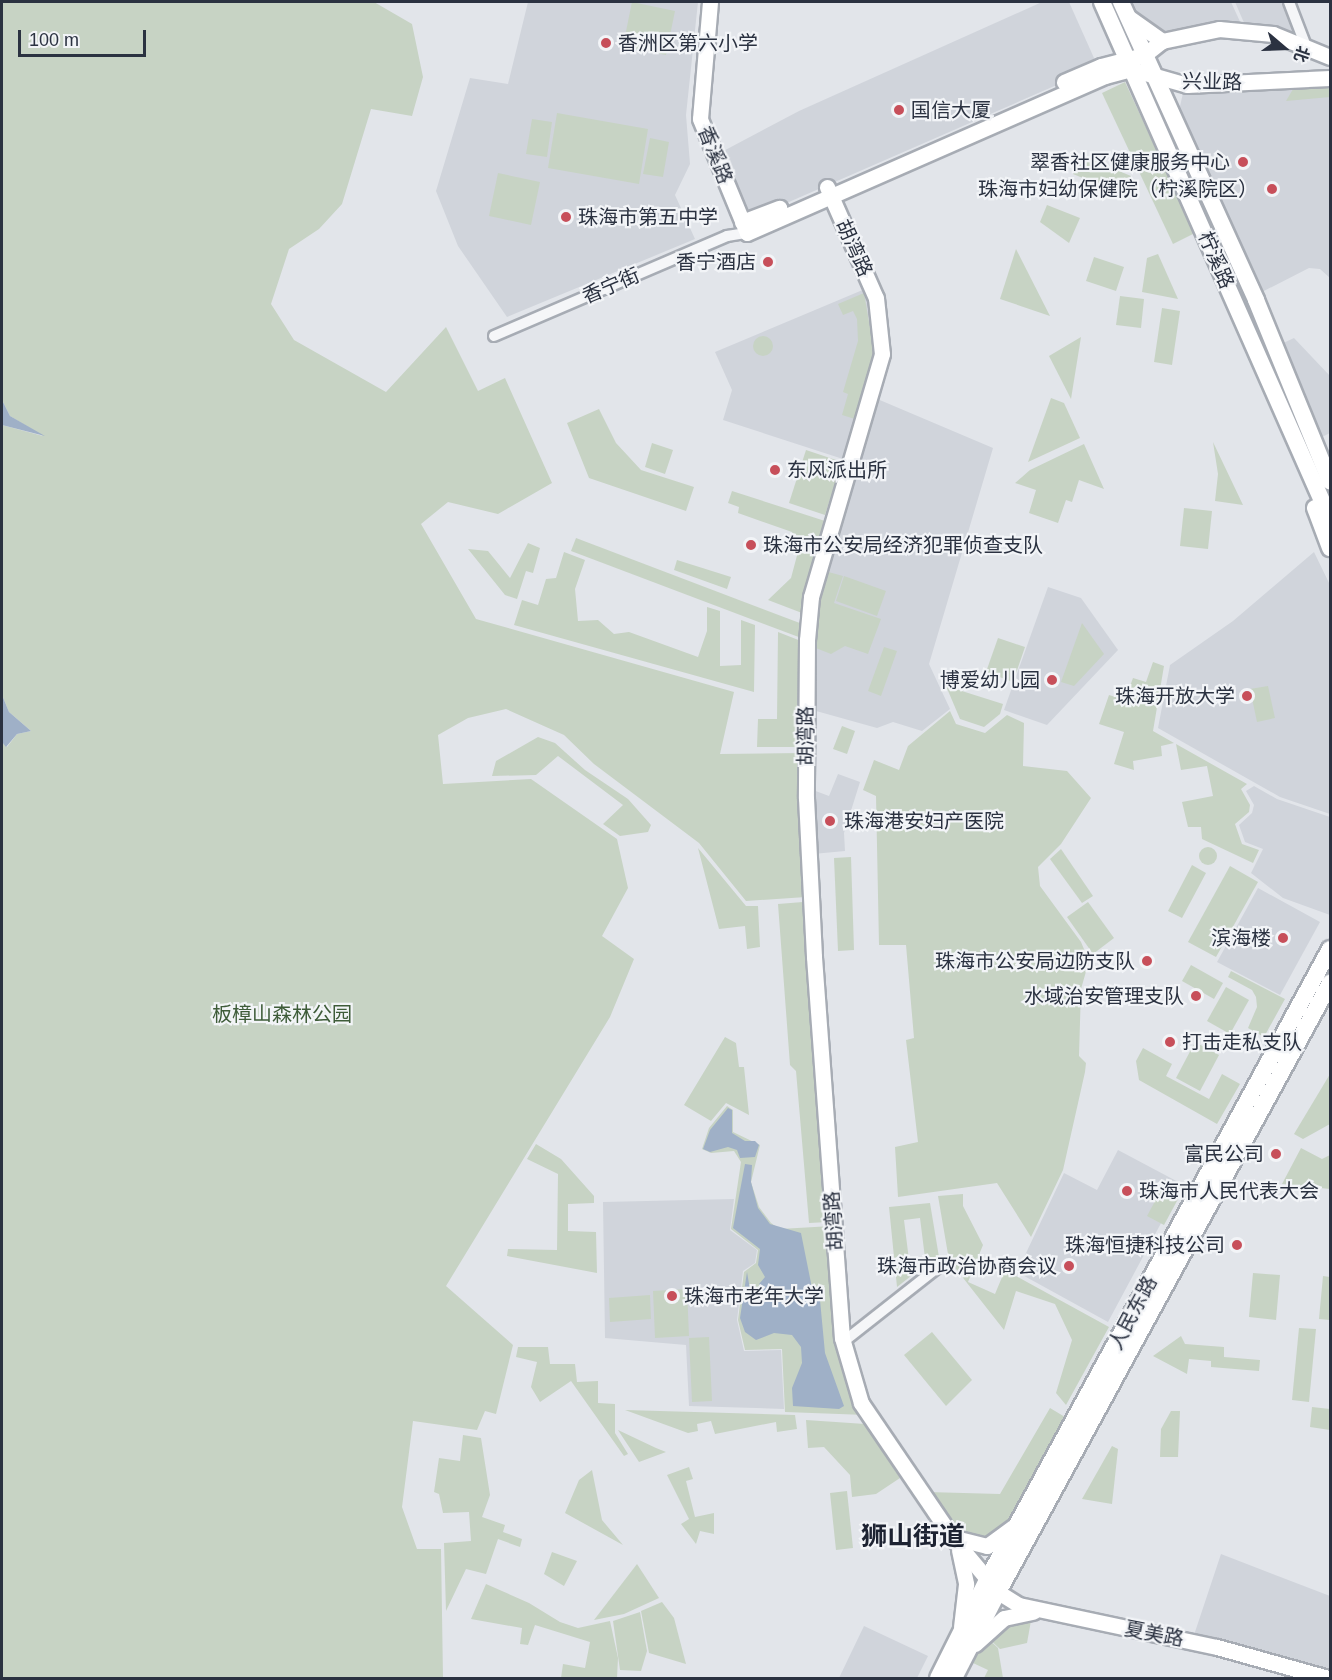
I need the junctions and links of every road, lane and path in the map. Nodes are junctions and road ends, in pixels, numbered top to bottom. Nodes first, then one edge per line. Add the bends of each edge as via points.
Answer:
1 (710, 2) edge
2 (1102, 2) edge
3 (1289, 2) edge
4 (1124, 9) edge
5 (1162, 41) junction
6 (1307, 49) junction
7 (1144, 55) junction
8 (1330, 57) edge
9 (1129, 64) junction
10 (1152, 72) junction
11 (1330, 78) edge
12 (1175, 83) junction
13 (1176, 126) junction
14 (1193, 163) junction
15 (1177, 170) junction
16 (828, 191) junction
17 (745, 228) junction
18 (494, 336) dead end
19 (1289, 387) junction
20 (1277, 402) junction
21 (1330, 454) edge
22 (1330, 481) edge
23 (1330, 519) edge
24 (1330, 548) edge
25 (1330, 949) edge
26 (1330, 983) edge
27 (941, 1265) dead end
28 (843, 1342) junction
29 (1028, 1508) junction
30 (952, 1537) junction
31 (992, 1586) junction
32 (1042, 1613) junction
33 (964, 1644) junction
34 (938, 1678) edge
35 (954, 1678) edge
36 (1328, 1678) edge

1 - 17 street, 香溪路 via 700,119
2 - 9 main road, 柠溪路
3 - 6 street
4 - 5 street
4 - 7 main road, 柠溪路
5 - 6 street via 1188,33 1232,29 1273,34
5 - 7 street
6 - 8 street
7 - 9 street
7 - 10 main road, 柠溪路
9 - 10 street, 兴业路
9 - 15 main road, 柠溪路
9 - 16 street via 1101,66
10 - 12 street, 兴业路
10 - 13 main road, 柠溪路
11 - 12 street, 兴业路
12 - 13 street via 1170,94
13 - 14 main road, 柠溪路
14 - 15 main road
14 - 19 main road, 柠溪路 via 1256,300
15 - 20 main road, 柠溪路
16 - 17 street, 香宁街
16 - 28 street, 胡湾路 via 876,298 882,354 811,597 807,640 806,798
17 - 18 street, 香宁街
19 - 21 main road
19 - 22 main road, 柠溪路
20 - 23 main road, 柠溪路
20 - 24 main road
25 - 29 main road, 人民东路
26 - 31 main road, 人民东路
27 - 28 street
28 - 30 street, 胡湾路 via 861,1403
29 - 30 street via 993,1544 977,1546
29 - 31 main road, 人民东路
30 - 31 street, 胡湾路
30 - 33 street via 966,1574
31 - 32 street, 夏美路 via 1019,1605
31 - 33 main road, 人民东路
32 - 33 street via 1008,1616
32 - 36 street, 夏美路 via 1217,1647
33 - 34 main road, 人民东路
33 - 35 main road, 人民东路

